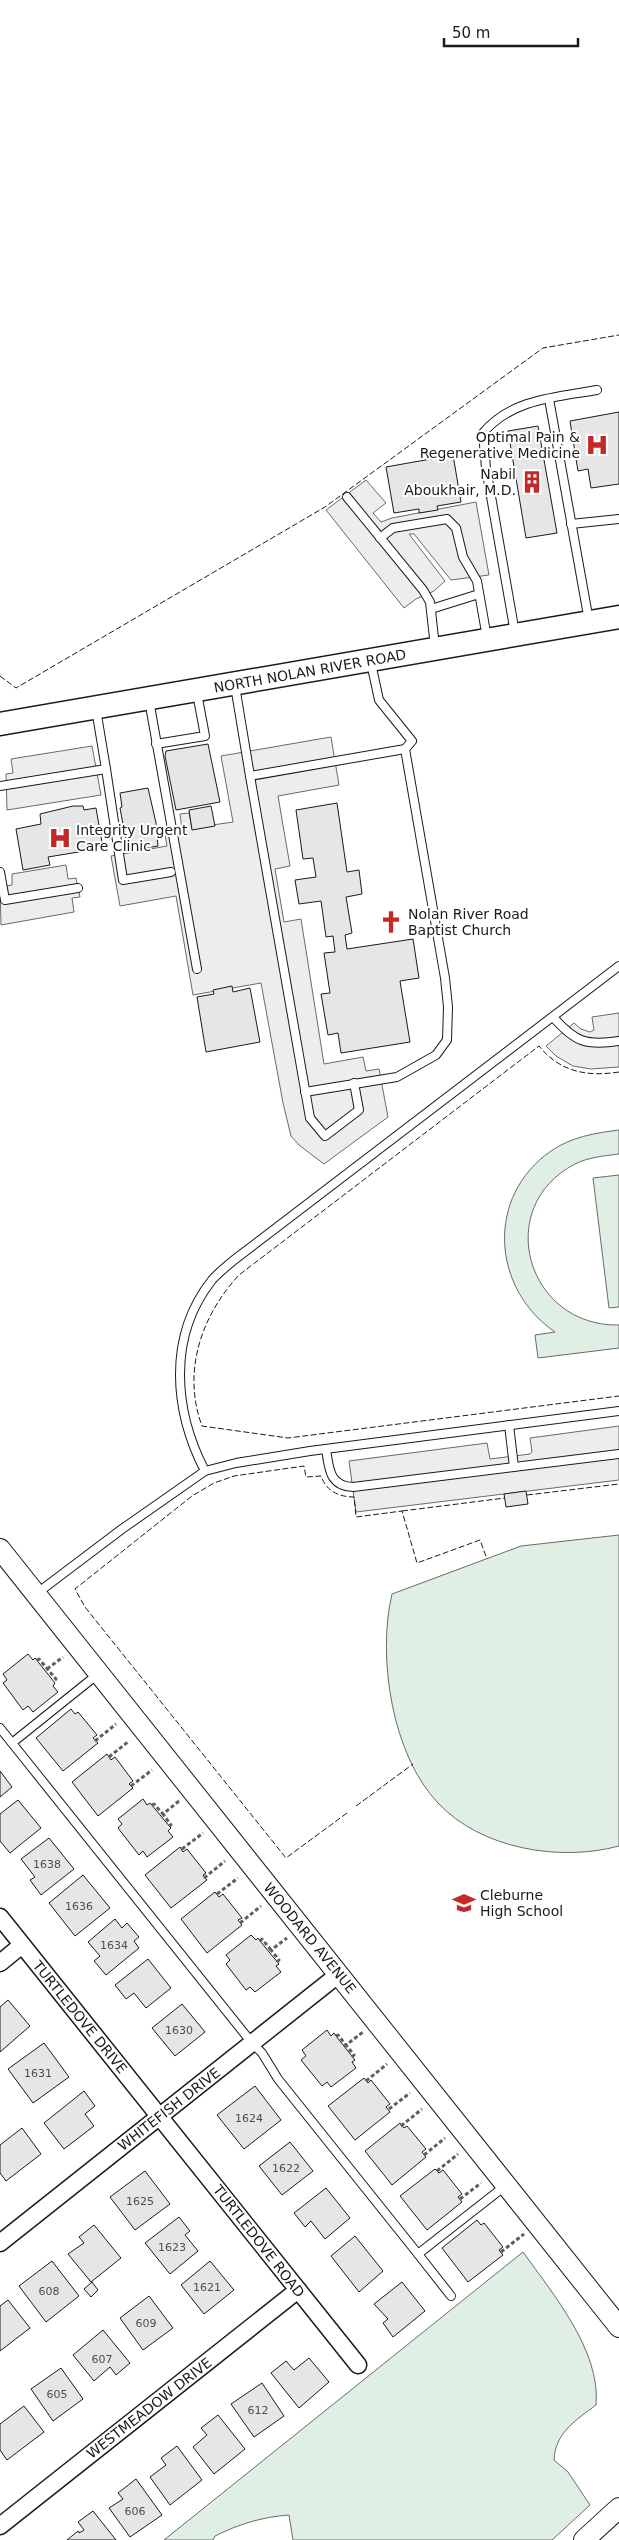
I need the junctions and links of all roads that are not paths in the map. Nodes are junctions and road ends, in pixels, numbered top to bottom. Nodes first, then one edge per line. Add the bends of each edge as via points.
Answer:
1 (598, 390) dead end
2 (549, 399) junction
3 (347, 497) dead end
4 (619, 519) edge
5 (572, 524) junction
6 (380, 538) junction
7 (479, 594) junction
8 (431, 609) junction
9 (619, 617) edge
10 (589, 623) junction
11 (515, 636) junction
12 (487, 640) junction
13 (435, 650) junction
14 (370, 661) junction
15 (234, 683) junction
16 (197, 690) junction
17 (148, 698) junction
18 (96, 707) junction
19 (0, 724) edge
20 (156, 744) junction
21 (405, 749) junction
22 (106, 769) junction
23 (250, 776) junction
24 (0, 786) edge
25 (0, 872) edge
26 (171, 872) dead end
27 (78, 888) dead end
28 (619, 966) edge
29 (197, 969) dead end
30 (553, 1017) junction
31 (619, 1041) edge
32 (354, 1083) junction
33 (305, 1092) junction
34 (619, 1411) edge
35 (509, 1424) junction
36 (326, 1449) junction
37 (619, 1454) edge
38 (514, 1467) junction
39 (205, 1471) junction
40 (0, 1549) edge
41 (36, 1594) junction
42 (99, 1674) junction
43 (0, 1728) edge
44 (12, 1743) junction
45 (0, 1917) edge
46 (22, 1945) junction
47 (0, 1963) edge
48 (339, 1974) junction
49 (252, 2043) junction
50 (160, 2116) junction
51 (500, 2179) junction
52 (0, 2243) edge
53 (418, 2254) junction
54 (298, 2290) junction
55 (451, 2296) dead end
56 (619, 2328) edge
57 (358, 2366) dead end
58 (619, 2508) edge
59 (0, 2526) edge
60 (584, 2540) edge

1 - 2 lane
2 - 5 lane
2 - 11 lane via 514,407 491,423 483,433
3 - 6 lane
4 - 5 lane
5 - 10 lane
6 - 7 lane via 393,528 447,519 456,528 463,557 477,582
6 - 8 lane via 423,590
7 - 8 lane
7 - 12 lane
8 - 13 lane
9 - 10 main road, NORTH NOLAN RIVER ROAD
10 - 11 main road, NORTH NOLAN RIVER ROAD
11 - 12 main road, NORTH NOLAN RIVER ROAD
12 - 13 main road, NORTH NOLAN RIVER ROAD
13 - 14 main road, NORTH NOLAN RIVER ROAD
14 - 15 main road, NORTH NOLAN RIVER ROAD
14 - 21 lane via 379,700 412,741
15 - 16 main road, NORTH NOLAN RIVER ROAD
15 - 23 lane
16 - 17 main road, NORTH NOLAN RIVER ROAD
16 - 20 lane via 205,736
17 - 18 main road, NORTH NOLAN RIVER ROAD
17 - 20 lane
18 - 19 main road, NORTH NOLAN RIVER ROAD
18 - 22 lane
20 - 29 lane
21 - 23 lane
21 - 32 lane via 445,978 447,1040 436,1055 397,1077
22 - 24 lane
22 - 26 lane via 123,880
23 - 33 lane
25 - 27 lane via 5,900
28 - 30 lane
30 - 31 lane via 566,1032 585,1042
30 - 39 lane via 212,1280 194,1309 183,1341 178,1378 183,1417
32 - 33 lane
32 - 33 lane via 359,1110 325,1136 310,1118
34 - 35 lane
35 - 36 lane
35 - 38 lane
36 - 38 lane via 332,1477 344,1487
36 - 39 lane via 244,1461
37 - 38 lane
39 - 41 lane via 129,1523
40 - 41 street, WOODARD AVENUE
41 - 42 street, WOODARD AVENUE
42 - 44 lane
42 - 48 street, WOODARD AVENUE
43 - 44 lane
44 - 49 lane
45 - 46 street, TURTLEDOVE DRIVE
46 - 47 street
46 - 50 street, TURTLEDOVE DRIVE
48 - 49 street, WHITEFISH DRIVE
48 - 51 street, WOODARD AVENUE
49 - 50 street, WHITEFISH DRIVE
49 - 53 lane
50 - 52 street, WHITEFISH DRIVE
50 - 54 street, TURTLEDOVE ROAD
51 - 53 lane
51 - 56 street, WOODARD AVENUE
53 - 55 lane
54 - 57 street, TURTLEDOVE ROAD
54 - 59 street, WESTMEADOW DRIVE
58 - 60 street

